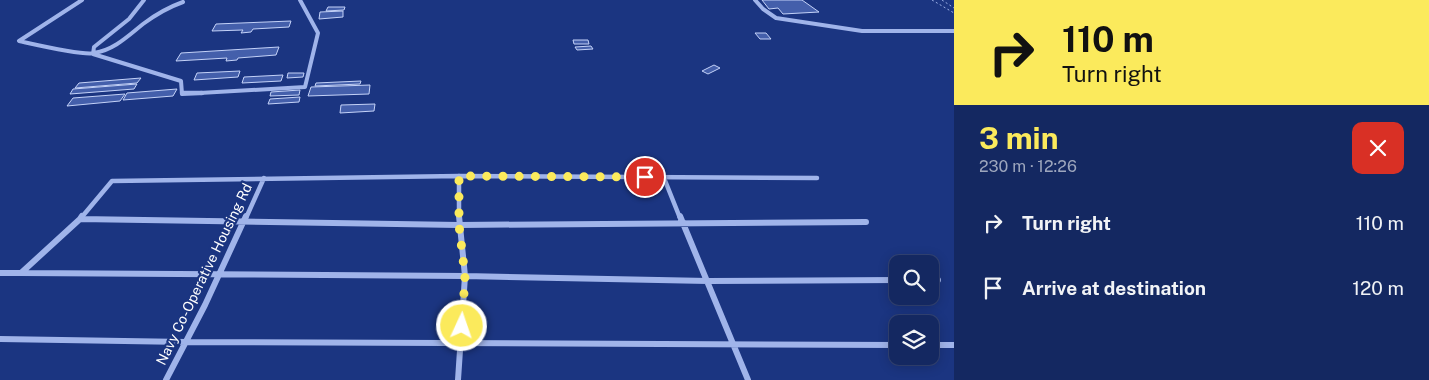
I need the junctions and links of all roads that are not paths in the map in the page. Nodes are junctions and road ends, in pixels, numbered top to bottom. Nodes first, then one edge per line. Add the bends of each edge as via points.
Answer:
1 (82, 0) edge
2 (144, 0) edge
3 (300, 0) edge
4 (755, 0) edge
5 (183, 2) dead end
6 (954, 31) edge
7 (93, 54) junction
8 (459, 176) junction
9 (264, 178) junction
10 (664, 178) junction
11 (817, 178) dead end
12 (80, 219) junction
13 (244, 221) junction
14 (866, 222) dead end
15 (684, 224) junction
16 (459, 225) junction
17 (0, 273) edge
18 (21, 273) junction
19 (219, 276) junction
20 (465, 276) junction
21 (889, 280) edge
22 (708, 281) junction
23 (0, 339) edge
24 (186, 342) junction
25 (461, 343) junction
26 (733, 344) junction
27 (889, 345) edge
28 (939, 345) edge
29 (954, 345) edge
30 (166, 380) edge
31 (458, 380) edge
32 (748, 380) edge

1 - 7 street via 19,41
2 - 7 street via 129,20 94,47
3 - 7 street via 318,33 305,87 182,94 180,82 168,76 113,63
4 - 6 street via 776,18 795,21 862,31
5 - 7 street via 168,7 112,47
8 - 9 street
8 - 10 street
8 - 16 street
9 - 12 street via 112,181
9 - 13 street, Navy Co-Operative Housing Rd
10 - 11 street
10 - 15 street
12 - 13 street
12 - 18 street
13 - 16 street
13 - 19 street, Navy Co-Operative Housing Rd
14 - 15 street
15 - 16 street
15 - 22 street
16 - 20 street
17 - 18 street
18 - 19 street
19 - 20 street
19 - 24 street, Navy Co-Operative Housing Rd
20 - 22 street
20 - 25 street
21 - 22 street
22 - 26 street
23 - 24 street
24 - 25 street
24 - 30 street, Navy Co-Operative Housing Rd
25 - 26 street
25 - 31 street
26 - 27 street
26 - 32 street
28 - 29 street

